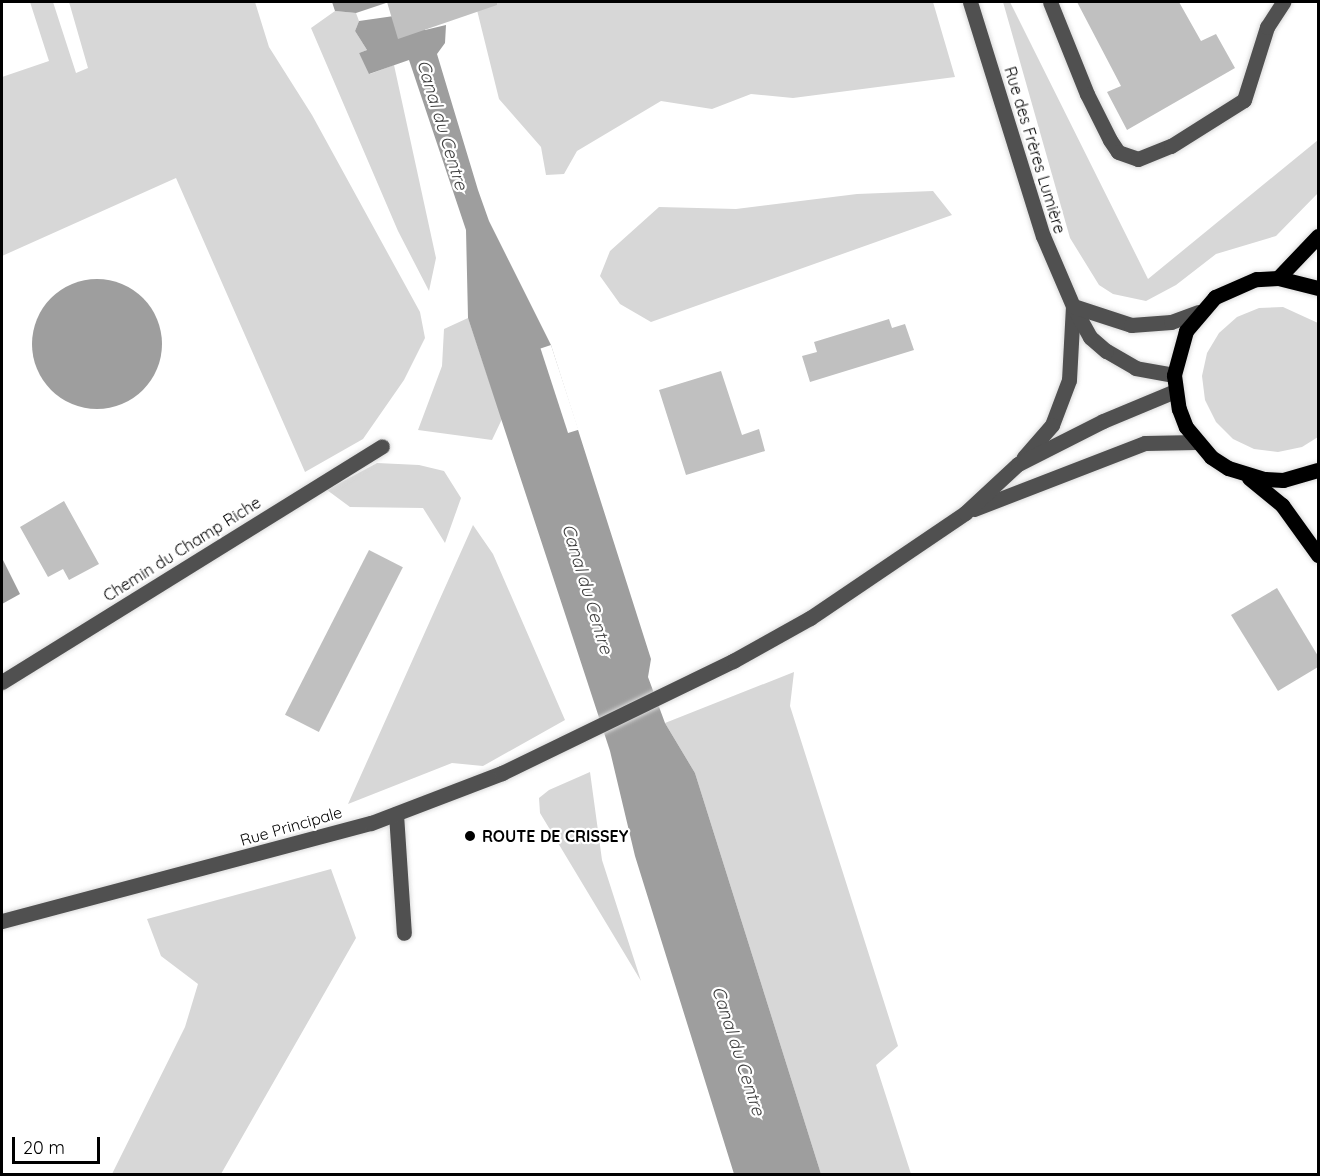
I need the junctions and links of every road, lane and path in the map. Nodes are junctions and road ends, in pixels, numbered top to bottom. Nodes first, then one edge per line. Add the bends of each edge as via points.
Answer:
1 (970, 2) edge
2 (1050, 2) edge
3 (1282, 2) edge
4 (1318, 236) edge
5 (1278, 278) junction
6 (1318, 288) edge
7 (1073, 306) junction
8 (1198, 312) junction
9 (1174, 375) junction
10 (1175, 391) junction
11 (1196, 442) junction
12 (382, 446) dead end
13 (1018, 464) junction
14 (1318, 471) edge
15 (1246, 476) junction
16 (965, 513) junction
17 (1318, 555) edge
18 (2, 682) edge
19 (396, 814) junction
20 (2, 921) edge
21 (404, 933) dead end

1 - 7 street, Rue des Frères Lumière via 1043,236
2 - 3 street via 1086,94 1110,140 1118,152 1138,159 1171,146 1244,100 1267,27
4 - 5 main road
5 - 6 main road
5 - 8 main road via 1234,286
7 - 8 street via 1131,325 1172,322
7 - 9 street, Rue des Frères Lumière via 1090,338 1106,351 1136,368
7 - 13 street, Rue des Frères Lumière via 1069,380 1052,424
8 - 9 main road via 1177,352
9 - 10 main road
10 - 11 main road via 1182,418
10 - 13 street via 1103,421
11 - 15 main road via 1228,468
11 - 16 street via 1145,443
12 - 18 street, Chemin du Champ Riche
13 - 16 street
14 - 15 main road via 1284,480
15 - 17 main road via 1282,506
16 - 19 street, Rue Principale via 810,618 580,735 473,785
19 - 20 street, Rue Principale via 247,858
19 - 21 street

